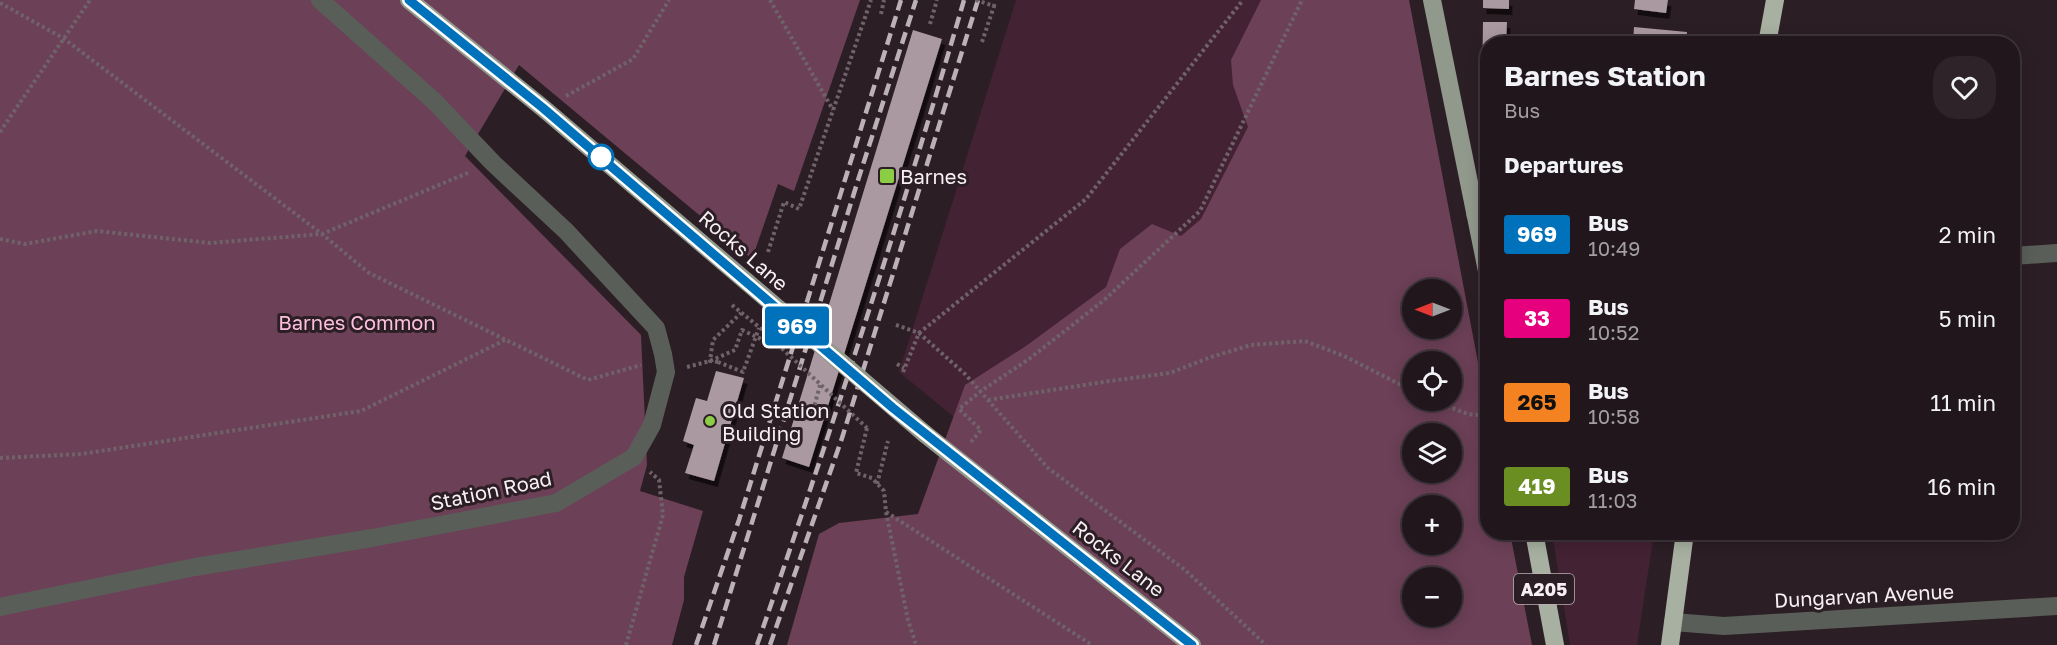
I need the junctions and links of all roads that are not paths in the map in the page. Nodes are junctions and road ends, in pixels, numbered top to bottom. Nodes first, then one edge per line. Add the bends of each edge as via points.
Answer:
1 (320, 0) edge
2 (409, 0) edge
3 (1432, 0) edge
4 (1775, 0) edge
5 (1768, 36) edge
6 (1480, 204) edge
7 (2020, 250) edge
8 (2057, 253) edge
9 (1535, 540) edge
10 (1684, 540) edge
11 (2057, 606) edge
12 (0, 607) edge
13 (1673, 622) junction
14 (1192, 645) edge
15 (1555, 645) edge
16 (1670, 645) edge

1 - 12 street, Station Road via 434,101 492,163 566,231 656,328 665,363 652,425 634,457 556,503 195,567
2 - 14 main road, Rocks Lane, bridge via 543,108 925,434
3 - 6 main road
4 - 5 highway
7 - 8 street
9 - 15 highway, A205
10 - 13 highway
11 - 13 street, Dungarvan Avenue via 1724,626
13 - 16 highway

